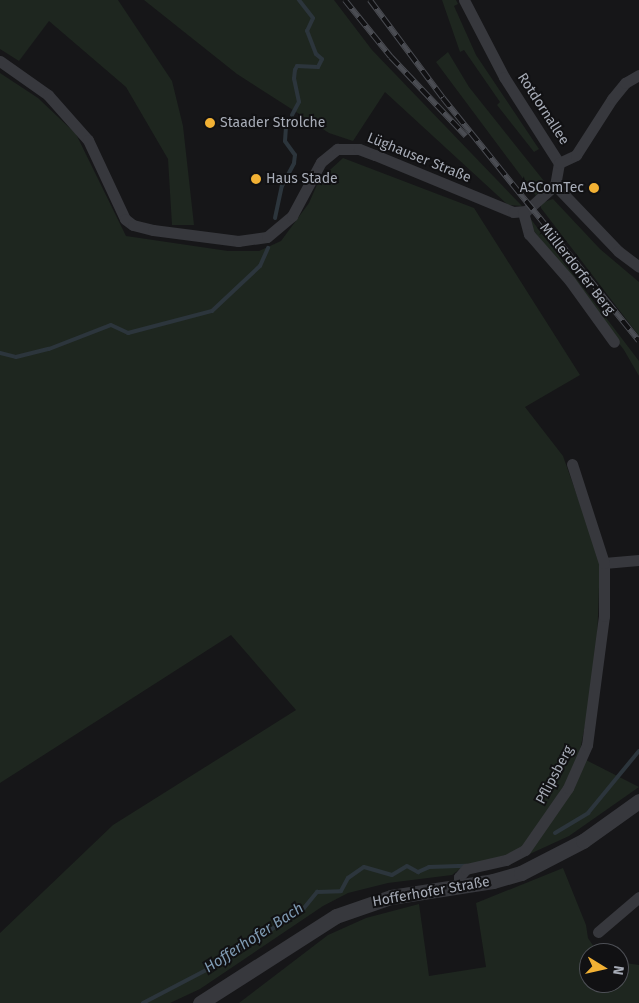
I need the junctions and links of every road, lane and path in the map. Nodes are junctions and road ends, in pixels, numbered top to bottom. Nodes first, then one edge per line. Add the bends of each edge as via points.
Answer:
1 (464, 0) edge
2 (0, 61) edge
3 (639, 75) edge
4 (560, 163) junction
5 (555, 185) junction
6 (523, 212) junction
7 (639, 267) edge
8 (614, 342) dead end
9 (572, 464) dead end
10 (639, 560) edge
11 (604, 563) junction
12 (639, 801) edge
13 (459, 887) junction
14 (639, 897) edge
15 (598, 932) dead end
16 (200, 1003) edge

1 - 4 street, Rotdornallee via 504,77
2 - 6 street, Lüghauser Straße via 48,95 88,140 125,219 134,225 238,241 267,237 292,216 326,156 337,149 348,148 391,160 503,209
3 - 4 street via 625,83 612,99 576,155
4 - 5 street, Rotdornallee
5 - 6 street
5 - 7 street via 618,251
6 - 8 street, Müllerdorfer Berg via 529,234 570,281
9 - 11 street, Pflipsberg
10 - 11 street
11 - 13 street, Pflipsberg via 598,671 588,745 579,767 550,817 525,850 506,860 466,869 459,877
12 - 13 street, Hofferhofer Straße via 552,860 521,873
13 - 16 street, Hofferhofer Straße via 391,897 342,913 299,937
14 - 15 street

